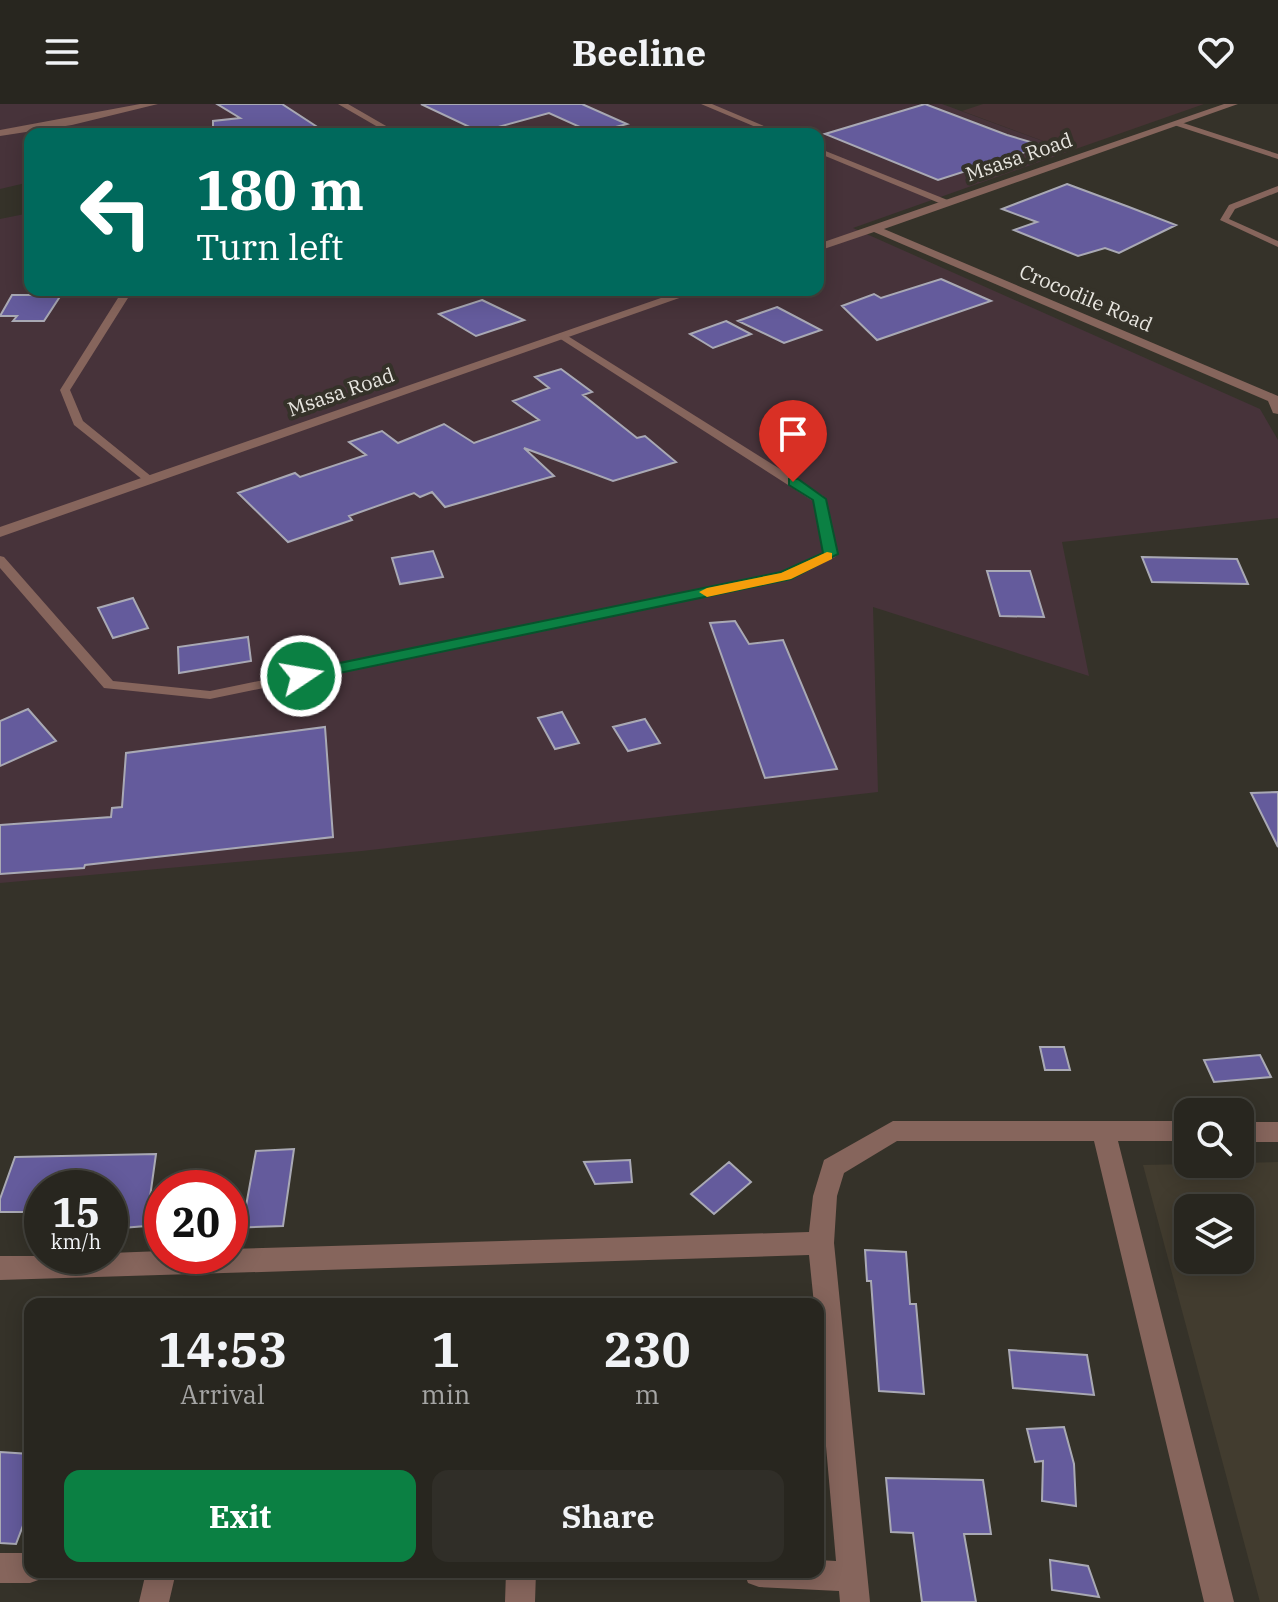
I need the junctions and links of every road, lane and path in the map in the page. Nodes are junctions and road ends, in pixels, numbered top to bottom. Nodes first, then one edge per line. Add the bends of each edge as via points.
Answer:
1 (153, 104) edge
2 (342, 104) edge
3 (705, 104) edge
4 (1233, 104) edge
5 (1177, 123) junction
6 (33, 128) edge
7 (385, 128) edge
8 (764, 128) edge
9 (24, 129) edge
10 (0, 133) edge
11 (824, 152) edge
12 (1278, 157) edge
13 (1278, 189) edge
14 (947, 203) junction
15 (873, 228) junction
16 (1278, 244) edge
17 (824, 246) edge
18 (124, 296) edge
19 (664, 296) edge
20 (679, 296) edge
21 (670, 299) junction
22 (563, 336) junction
23 (1277, 404) edge
24 (148, 480) junction
25 (0, 532) edge
26 (0, 560) edge
27 (1103, 1130) junction
28 (1174, 1131) edge
29 (1254, 1132) edge
30 (1278, 1132) edge
31 (821, 1243) junction
32 (0, 1268) edge
33 (0, 1568) edge
34 (24, 1568) edge
35 (160, 1578) edge
36 (521, 1578) edge
37 (793, 1578) edge
38 (854, 1589) edge
39 (154, 1602) edge
40 (520, 1602) edge
41 (1219, 1602) edge

1 - 6 street
2 - 7 lane
3 - 8 lane
4 - 5 street, Msasa Road
5 - 12 lane
5 - 14 street, Msasa Road
9 - 10 street
11 - 14 lane
13 - 16 lane via 1232,207 1224,220
14 - 15 street, Msasa Road
15 - 17 street, Msasa Road
15 - 23 street, Crocodile Road
18 - 24 lane via 65,390 78,423
19 - 21 lane
20 - 21 street, Msasa Road
21 - 22 street, Msasa Road
22 - 24 street, Msasa Road
22 - 26 lane via 819,499 831,554 786,576 210,695 109,685
24 - 25 street, Msasa Road
27 - 28 street
27 - 31 street via 893,1131 833,1167
27 - 41 street
29 - 30 street
31 - 32 street
31 - 38 street
33 - 34 street
35 - 39 street
36 - 40 street
37 - 38 street

